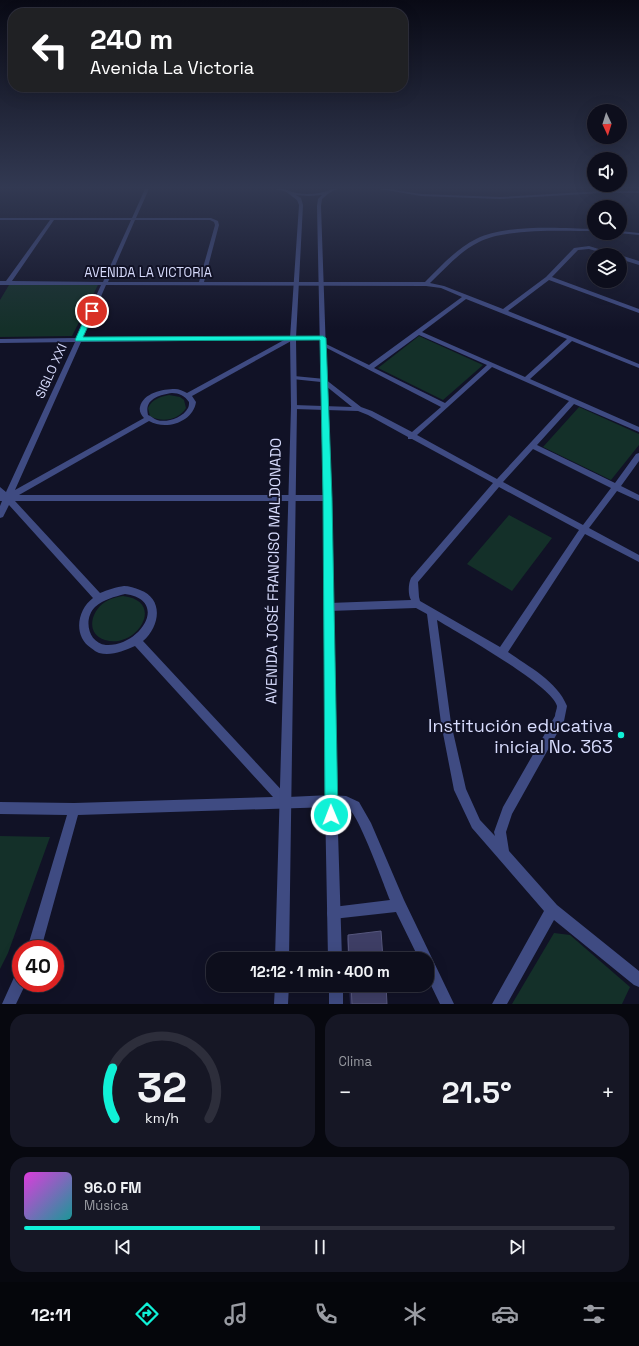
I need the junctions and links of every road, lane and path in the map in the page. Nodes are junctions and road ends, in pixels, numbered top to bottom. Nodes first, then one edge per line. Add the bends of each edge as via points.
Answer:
1 (41, 236) edge
2 (126, 236) edge
3 (214, 236) edge
4 (298, 236) edge
5 (319, 236) edge
6 (489, 236) edge
7 (590, 248) edge
8 (627, 259) edge
9 (639, 263) edge
10 (548, 278) junction
11 (0, 283) edge
12 (8, 283) junction
13 (105, 283) junction
14 (201, 283) junction
15 (295, 283) junction
16 (320, 283) junction
17 (426, 284) junction
18 (465, 297) junction
19 (639, 311) edge
20 (503, 312) junction
21 (418, 332) junction
22 (293, 338) junction
23 (571, 339) junction
24 (78, 340) junction
25 (0, 341) edge
26 (323, 341) junction
27 (491, 365) junction
28 (639, 366) edge
29 (370, 368) junction
30 (294, 378) junction
31 (323, 380) junction
32 (525, 380) junction
33 (188, 395) junction
34 (572, 401) junction
35 (445, 406) junction
36 (294, 408) junction
37 (324, 408) junction
38 (359, 409) junction
39 (148, 419) junction
40 (639, 430) edge
41 (411, 437) junction
42 (532, 446) junction
43 (639, 456) edge
44 (498, 483) junction
45 (616, 487) junction
46 (0, 490) edge
47 (292, 498) junction
48 (327, 498) junction
49 (639, 498) edge
50 (2, 500) edge
51 (0, 515) edge
52 (584, 529) junction
53 (639, 559) edge
54 (99, 598) junction
55 (417, 604) junction
56 (329, 607) junction
57 (431, 612) junction
58 (137, 641) junction
59 (502, 653) junction
60 (331, 801) junction
61 (286, 802) junction
62 (0, 808) edge
63 (74, 809) junction
64 (502, 854) junction
65 (399, 905) junction
66 (552, 910) junction
67 (333, 913) junction
68 (37, 940) edge
69 (282, 952) edge
70 (335, 952) edge
71 (422, 952) edge
72 (434, 977) edge
73 (639, 980) edge
74 (15, 992) edge
75 (281, 992) edge
76 (282, 992) edge
77 (336, 992) edge
78 (9, 1004) edge
79 (277, 1004) edge
80 (281, 1004) edge
81 (336, 1004) edge
82 (447, 1004) edge
83 (499, 1004) edge

1 - 12 street
2 - 13 street, SIGLO XXI
3 - 14 street
4 - 15 street, AVENIDA JOSÉ FRANCISO MALDONADO
5 - 16 street
6 - 17 street via 479,239
7 - 10 street via 581,247 572,252
8 - 9 street
10 - 19 street
10 - 20 street
11 - 12 street, AVENIDA LA VICTORIA
12 - 13 street, AVENIDA LA VICTORIA
13 - 14 street, AVENIDA LA VICTORIA
13 - 24 street, SIGLO XXI
14 - 15 street, AVENIDA LA VICTORIA
15 - 16 street, AVENIDA LA VICTORIA
15 - 22 street, AVENIDA JOSÉ FRANCISO MALDONADO
16 - 17 street, AVENIDA LA VICTORIA
16 - 26 street
17 - 18 street, AVENIDA LA VICTORIA via 442,287
18 - 20 street, AVENIDA LA VICTORIA
18 - 21 street
20 - 23 street, AVENIDA LA VICTORIA
21 - 27 street
21 - 29 street
22 - 24 street
22 - 26 street
22 - 30 street, AVENIDA JOSÉ FRANCISO MALDONADO
22 - 33 street
23 - 28 street, AVENIDA LA VICTORIA
23 - 32 street
24 - 25 street
24 - 50 street, SIGLO XXI
26 - 29 street
26 - 31 street
27 - 32 street
27 - 35 street
29 - 35 street
30 - 31 street
30 - 36 street, AVENIDA JOSÉ FRANCISO MALDONADO
31 - 37 street
31 - 38 street
32 - 34 street
33 - 39 street via 171,391 152,396 142,408 144,416
33 - 39 street via 192,398 194,407 188,416 168,423
34 - 40 street
34 - 42 street
35 - 41 street
36 - 37 street
36 - 47 street, AVENIDA JOSÉ FRANCISO MALDONADO
37 - 38 street
37 - 48 street
38 - 41 street
39 - 50 street
41 - 44 street
42 - 44 street
42 - 45 street
43 - 45 street
44 - 52 street
44 - 55 street via 414,581 414,597
45 - 49 street
45 - 52 street
46 - 50 street
47 - 48 street
47 - 50 street
47 - 61 street, AVENIDA JOSÉ FRANCISO MALDONADO
48 - 56 street
50 - 51 street, SIGLO XXI
50 - 54 street
52 - 53 street
52 - 59 street
54 - 58 street via 107,593 134,590 147,598 151,604 152,619 149,627
54 - 58 street via 89,608 82,621 84,637 98,648 107,650
55 - 56 street
55 - 57 street
56 - 60 street
57 - 59 street
57 - 64 street via 446,723 460,790 476,824
58 - 61 street
59 - 64 street via 548,687 562,706 560,717 507,811 500,832
60 - 61 street
60 - 65 street via 346,802 355,806 367,827
60 - 67 street
61 - 63 street
61 - 69 street, AVENIDA JOSÉ FRANCISO MALDONADO
62 - 63 street
63 - 68 street
64 - 66 street
65 - 67 street
65 - 71 street
66 - 73 street
66 - 83 street
67 - 70 street
72 - 82 street
74 - 78 street
75 - 79 street
76 - 80 street
77 - 81 street

